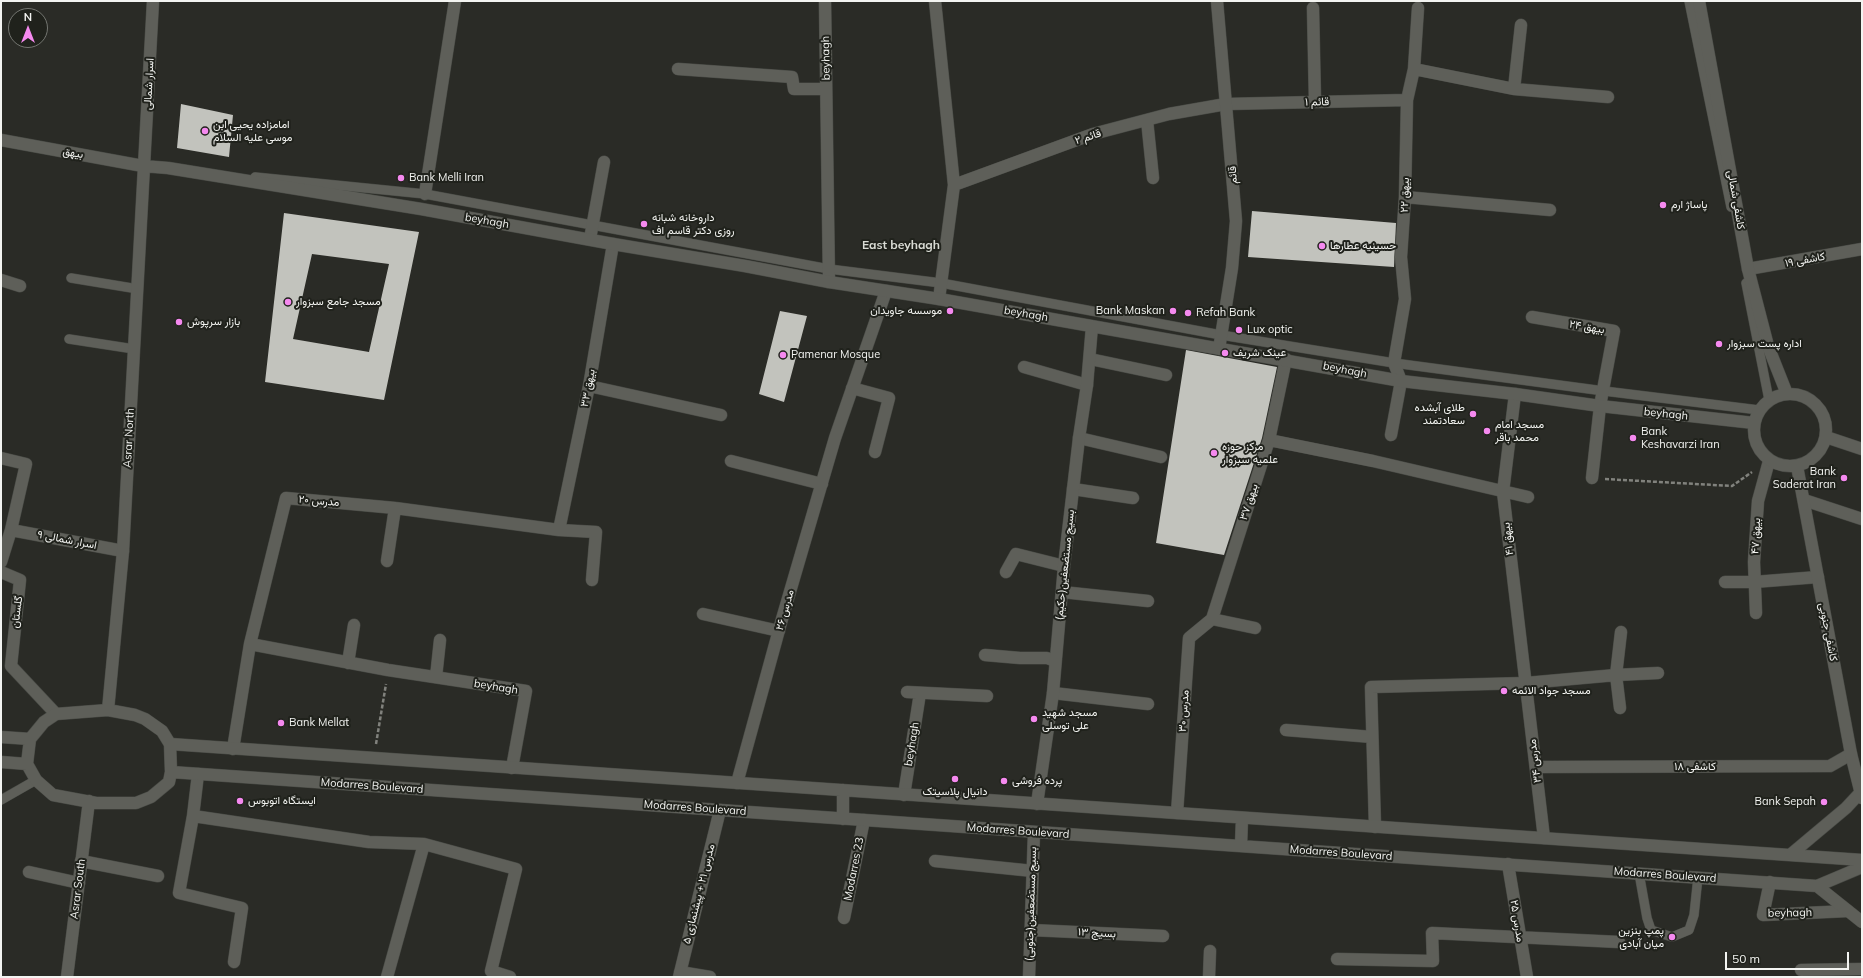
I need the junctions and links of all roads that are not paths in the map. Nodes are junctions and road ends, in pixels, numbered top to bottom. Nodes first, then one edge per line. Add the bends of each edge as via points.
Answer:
1 (153, 1) edge
2 (455, 1) edge
3 (825, 1) edge
4 (935, 1) edge
5 (1217, 1) edge
6 (1689, 1) edge
7 (1699, 1) edge
8 (1312, 8) dead end
9 (1418, 8) dead end
10 (1520, 25) dead end
11 (678, 69) dead end
12 (1414, 69) junction
13 (826, 89) junction
14 (1514, 89) junction
15 (1608, 97) dead end
16 (1407, 100) junction
17 (1315, 102) junction
18 (1226, 104) junction
19 (1147, 120) junction
20 (1, 140) edge
21 (604, 162) dead end
22 (145, 166) junction
23 (168, 168) junction
24 (1153, 178) dead end
25 (954, 185) junction
26 (425, 194) junction
27 (1405, 197) junction
28 (1550, 210) dead end
29 (592, 225) junction
30 (590, 239) junction
31 (613, 244) junction
32 (1862, 249) edge
33 (829, 269) junction
34 (1748, 269) junction
35 (71, 278) dead end
36 (1, 280) edge
37 (829, 282) junction
38 (941, 283) junction
39 (20, 286) dead end
40 (138, 289) junction
41 (886, 291) junction
42 (939, 299) junction
43 (1532, 317) dead end
44 (1092, 326) junction
45 (1221, 335) junction
46 (69, 339) dead end
47 (134, 349) junction
48 (1219, 349) junction
49 (1090, 359) junction
50 (1286, 359) junction
51 (1394, 363) junction
52 (1024, 367) dead end
53 (1166, 375) dead end
54 (1401, 381) junction
55 (1087, 385) junction
56 (589, 386) junction
57 (852, 388) junction
58 (1604, 391) junction
59 (1515, 394) junction
60 (1787, 394) junction
61 (1770, 400) junction
62 (1600, 406) junction
63 (1759, 410) junction
64 (720, 415) dead end
65 (1754, 423) junction
66 (1391, 435) dead end
67 (1826, 437) junction
68 (1079, 438) junction
69 (1269, 440) junction
70 (1862, 449) edge
71 (876, 452) dead end
72 (1160, 457) dead end
73 (1, 458) edge
74 (1769, 460) junction
75 (731, 461) dead end
76 (1797, 466) junction
77 (1592, 478) road end
78 (822, 484) junction
79 (1072, 489) junction
80 (1503, 492) junction
81 (1528, 497) dead end
82 (1133, 498) dead end
83 (1804, 500) junction
84 (395, 508) junction
85 (1862, 519) edge
86 (12, 530) junction
87 (559, 530) junction
88 (123, 551) junction
89 (387, 560) dead end
90 (1, 562) edge
91 (1064, 566) junction
92 (1, 572) edge
93 (1006, 572) dead end
94 (1818, 577) junction
95 (592, 580) dead end
96 (1725, 582) dead end
97 (1754, 582) junction
98 (1062, 592) junction
99 (1148, 601) dead end
100 (1756, 613) dead end
101 (703, 614) dead end
102 (1212, 619) junction
103 (354, 625) dead end
104 (1255, 628) dead end
105 (779, 631) junction
106 (1621, 632) dead end
107 (440, 640) dead end
108 (250, 644) junction
109 (985, 655) dead end
110 (1055, 661) junction
111 (348, 663) junction
112 (6, 665) edge
113 (1658, 673) dead end
114 (1616, 675) junction
115 (436, 677) junction
116 (1526, 684) junction
117 (907, 692) dead end
118 (920, 693) junction
119 (1053, 693) junction
120 (987, 696) dead end
121 (1148, 704) dead end
122 (1620, 708) dead end
123 (108, 710) junction
124 (56, 714) junction
125 (1286, 730) dead end
126 (1372, 736) junction
127 (1, 737) edge
128 (30, 739) junction
129 (170, 744) junction
130 (233, 749) junction
131 (1851, 754) junction
132 (1, 762) edge
133 (27, 764) junction
134 (512, 768) junction
135 (1536, 768) junction
136 (171, 772) junction
137 (198, 774) junction
138 (36, 780) junction
139 (737, 783) junction
140 (843, 790) junction
141 (904, 794) junction
142 (1861, 795) edge
143 (1, 800) edge
144 (89, 801) junction
145 (1037, 804) junction
146 (720, 810) junction
147 (1177, 813) junction
148 (193, 816) junction
149 (1242, 818) junction
150 (843, 819) junction
151 (864, 820) junction
152 (1375, 827) junction
153 (1034, 832) junction
154 (1544, 838) junction
155 (424, 844) junction
156 (1241, 846) junction
157 (1790, 855) junction
158 (1862, 860) edge
159 (81, 861) junction
160 (935, 861) dead end
161 (1508, 864) junction
162 (1862, 867) edge
163 (1033, 871) junction
164 (29, 872) dead end
165 (1639, 873) junction
166 (158, 876) dead end
167 (1698, 877) junction
168 (1770, 882) junction
169 (79, 883) junction
170 (1816, 886) junction
171 (1848, 911) junction
172 (844, 918) dead end
173 (1862, 922) edge
174 (1031, 930) junction
175 (1163, 936) dead end
176 (1520, 937) junction
177 (1619, 942) dead end
178 (1210, 951) dead end
179 (1337, 959) dead end
180 (234, 962) dead end
181 (1862, 969) edge
182 (1801, 970) dead end
183 (490, 974) edge
184 (680, 974) edge
185 (67, 977) edge
186 (387, 977) edge
187 (510, 977) edge
188 (710, 977) edge
189 (1029, 977) edge
190 (1210, 977) edge
191 (1527, 977) edge

1 - 22 street, اسرار شمالی
2 - 26 street
3 - 13 street, beyhagh
4 - 25 street
5 - 18 street, قائم
6 - 61 lane
7 - 34 street, کاشفی شمالی
8 - 17 street
9 - 12 street, بیهق ۲۲
10 - 14 street
11 - 13 street via 792,77 794,89
12 - 14 street
12 - 16 street, بیهق ۲۲
13 - 33 street, beyhagh
14 - 15 street
16 - 17 street, قائم ۱
16 - 27 street, بیهق ۲۲
17 - 18 street, قائم ۱
18 - 19 street, قائم ۲
18 - 45 street, قائم via 1236,221 1232,268
19 - 24 street
19 - 25 street, قائم ۲ via 1093,134
20 - 22 street, بیهق
21 - 29 street
22 - 23 street, beyhagh
22 - 40 street, Asrar North
23 - 26 lane
23 - 30 street, beyhagh
25 - 38 street
26 - 29 lane
27 - 28 street
27 - 51 street, بیهق ۲۲ via 1401,257 1404,300
29 - 30 street
29 - 33 lane
30 - 31 street, beyhagh
31 - 37 street, beyhagh
31 - 56 street, بیهق ۳۳
32 - 34 street, کاشفی ۱۹
33 - 37 street, beyhagh
33 - 38 lane
34 - 60 street, کاشفی شمالی via 1768,346
35 - 40 lane
36 - 39 street
37 - 41 street, beyhagh
38 - 42 street
38 - 45 lane
40 - 47 street, Asrar North
41 - 42 street, beyhagh
41 - 57 street
42 - 44 street, beyhagh
43 - 58 street, بیهق ۲۴ via 1614,331
44 - 48 street, beyhagh
44 - 49 street, بسیج مستضعفین(حکیم)
45 - 48 street, قائم
45 - 51 lane
46 - 47 lane
47 - 88 street, Asrar North
48 - 50 street, beyhagh
49 - 53 street
49 - 55 street, بسیج مستضعفین(حکیم)
50 - 54 street, beyhagh
50 - 69 street, بیهق ۳۷
51 - 54 street
51 - 58 lane
52 - 55 street
54 - 59 street, beyhagh
54 - 66 street
55 - 68 street, بسیج مستضعفین(حکیم)
56 - 64 street
56 - 87 street, بیهق ۳۳
57 - 71 street via 889,398
57 - 78 street, مدرس ۲۶
58 - 62 street, بیهق ۲۴
58 - 63 lane
59 - 62 street, beyhagh
59 - 80 street, بیهق ۴۱
60 - 61 street
60 - 67 street via 1805,397 1815,403 1826,425
61 - 63 street
62 - 65 street, beyhagh
62 - 77 street, بیهق ۲۴
63 - 65 street
65 - 74 street via 1756,444
67 - 70 street
67 - 76 street via 1823,447 1816,456
68 - 72 street
68 - 79 street, بسیج مستضعفین(حکیم)
69 - 80 street via 1373,461
69 - 102 street, بیهق ۳۷
73 - 86 street via 26,464
74 - 76 street via 1778,465
74 - 97 street, بیهق ۴۷ via 1758,501
75 - 78 street
76 - 83 street, کاشفی جنوبی
78 - 105 street, مدرس ۲۶
79 - 82 street
79 - 91 street, بسیج مستضعفین(حکیم)
80 - 81 street
80 - 116 street, بیهق ۴۱
83 - 85 street
83 - 94 street, کاشفی جنوبی
84 - 87 street, مدرس ۲۰
84 - 89 street
84 - 108 street, مدرس ۲۰ via 286,498
86 - 88 street, اسرار شمالی ۹
86 - 90 street
87 - 95 street via 596,532
88 - 123 street, Asrar North
91 - 93 street via 1016,554
91 - 98 street, بسیج مستضعفین(حکیم)
92 - 112 street, گلستان via 20,580
94 - 97 street
94 - 131 street, کاشفی جنوبی
96 - 97 street
97 - 100 street, بیهق ۴۷
98 - 99 street
98 - 110 street, بسیج مستضعفین(حکیم)
101 - 105 street
102 - 104 street
102 - 147 street, مدرس ۳۰ via 1189,638
103 - 111 street
105 - 139 street, مدرس ۲۶
106 - 114 street
107 - 115 street
108 - 111 street, beyhagh
108 - 130 street, مدرس ۲۰
109 - 110 street via 1047,658
110 - 119 street, بسیج مستضعفین(حکیم)
111 - 115 street, beyhagh
112 - 124 street
113 - 114 street
114 - 116 street
114 - 122 street
115 - 134 street, beyhagh via 526,692
116 - 126 street via 1371,687
116 - 135 street, مدرس ۳۴
117 - 118 street
118 - 120 street
118 - 141 street, beyhagh
119 - 121 street
119 - 145 street, بسیج مستضعفین(حکیم)
123 - 124 street
123 - 129 street via 145,719 162,731
124 - 128 street via 44,722
125 - 126 street
126 - 152 street
127 - 128 street
128 - 133 street
129 - 130 street
129 - 136 street
130 - 134 street
131 - 135 street, کاشفی ۱۸ via 1830,766
131 - 142 street, کاشفی جنوبی
132 - 133 street
133 - 138 street
134 - 139 street
135 - 154 street, مدرس ۳۴
136 - 137 street, Modarres Boulevard
136 - 144 street via 169,782 151,797 136,802
137 - 146 street, Modarres Boulevard
137 - 148 street
138 - 143 lane
138 - 144 street via 53,795
139 - 140 street
140 - 141 street
140 - 150 street
141 - 145 street
142 - 157 street
144 - 159 street, Asrar South
145 - 147 street
146 - 150 street, Modarres Boulevard
146 - 184 street, مدرس ۲۱ + پیشنمازی ۵
147 - 149 street
148 - 155 street via 369,842
148 - 180 street via 179,893 242,908
149 - 152 street
149 - 156 street
150 - 151 street, Modarres Boulevard
151 - 153 street, Modarres Boulevard
151 - 172 street, Modarres 23
152 - 154 street
153 - 156 street, Modarres Boulevard
153 - 163 street, بسیج مستضعفین(جنوبی)
154 - 157 street
155 - 183 street via 516,869
155 - 186 street
156 - 161 street, Modarres Boulevard
157 - 158 street
159 - 166 street
159 - 169 street, Asrar South
160 - 163 street
161 - 165 street, Modarres Boulevard
161 - 176 street, مدرس ۲۵
162 - 170 street, Modarres Boulevard
163 - 174 street, بسیج مستضعفین(جنوبی)
164 - 169 street
165 - 167 street, Modarres Boulevard
165 - 167 lane via 1651,930 1672,937 1689,930 1694,915
167 - 168 street, Modarres Boulevard
168 - 170 street, Modarres Boulevard
168 - 171 street, beyhagh via 1764,915
169 - 185 street, Asrar South
170 - 171 street
171 - 173 street
174 - 175 street, بسیج ۱۳
174 - 189 street, بسیج مستضعفین(جنوبی)
176 - 177 street
176 - 179 street via 1432,933 1433,961
176 - 191 street, مدرس ۲۵
178 - 190 street
181 - 182 street
183 - 187 street
184 - 188 street

